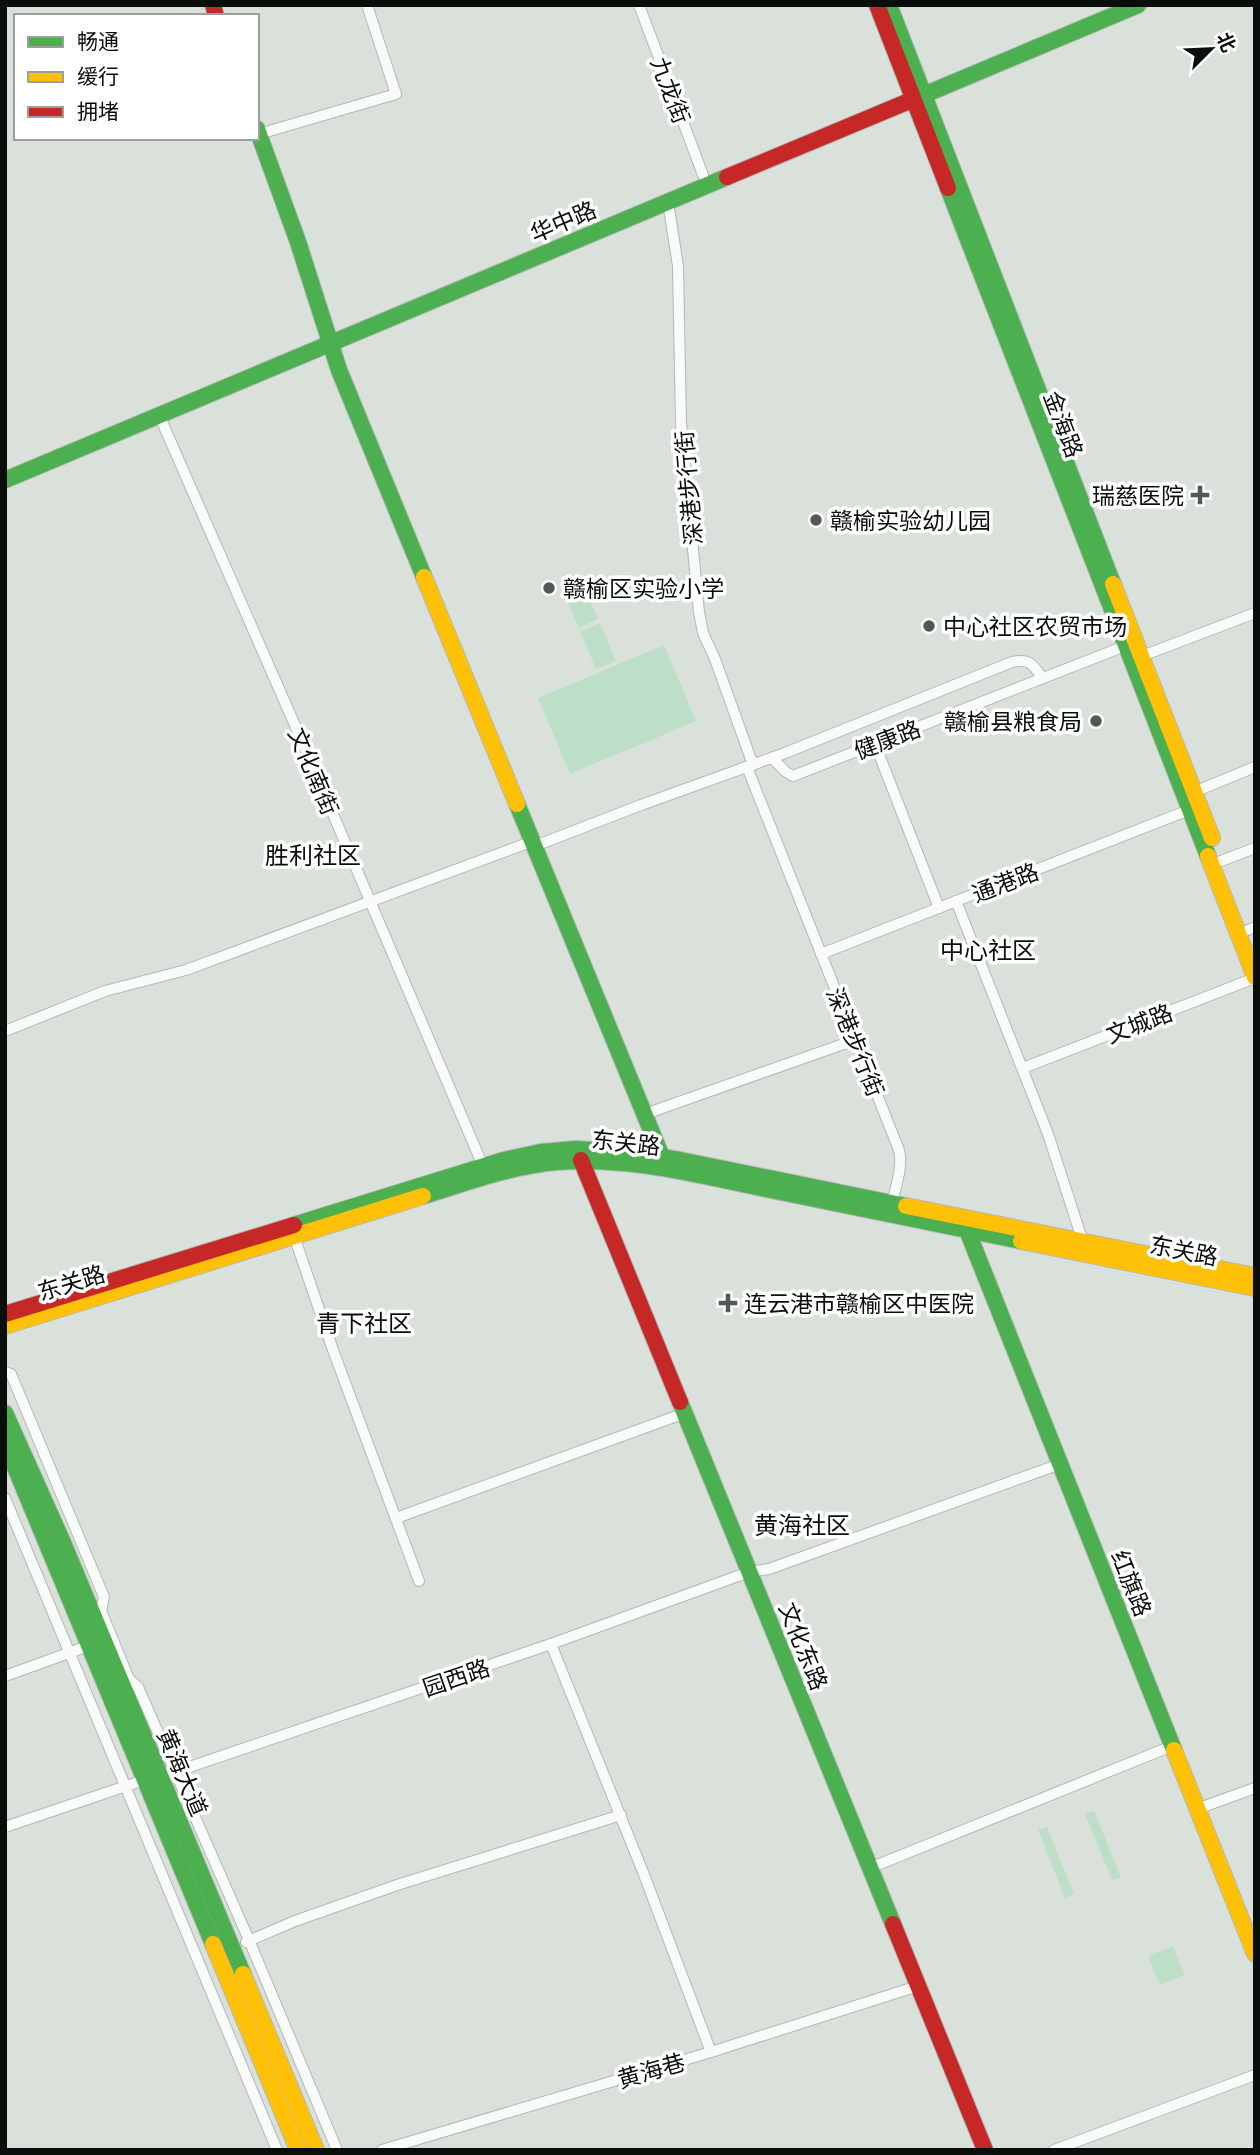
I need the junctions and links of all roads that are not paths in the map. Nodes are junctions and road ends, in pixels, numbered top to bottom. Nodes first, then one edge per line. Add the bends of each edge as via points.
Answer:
1 (367, 5) edge
2 (639, 5) edge
3 (877, 5) edge
4 (889, 5) edge
5 (1109, 5) edge
6 (1138, 5) edge
7 (916, 92) junction
8 (259, 132) edge
9 (259, 135) edge
10 (703, 175) junction
11 (668, 202) junction
12 (329, 338) junction
13 (159, 415) junction
14 (5, 468) edge
15 (5, 480) edge
16 (1255, 613) edge
17 (1125, 646) junction
18 (1142, 656) junction
19 (1043, 678) junction
20 (876, 744) junction
21 (772, 758) junction
22 (750, 766) junction
23 (1255, 767) edge
24 (1194, 792) junction
25 (1189, 810) junction
26 (534, 843) junction
27 (1255, 848) edge
28 (1221, 861) junction
29 (957, 901) junction
30 (370, 902) junction
31 (939, 908) junction
32 (1251, 929) edge
33 (1255, 948) edge
34 (821, 954) junction
35 (1255, 977) edge
36 (5, 1031) edge
37 (855, 1040) junction
38 (1023, 1068) junction
39 (645, 1114) junction
40 (663, 1157) junction
41 (582, 1160) junction
42 (483, 1166) junction
43 (892, 1203) junction
44 (967, 1230) junction
45 (294, 1236) junction
46 (1083, 1242) junction
47 (1255, 1276) edge
48 (1255, 1288) edge
49 (5, 1314) edge
50 (5, 1326) edge
51 (5, 1372) edge
52 (5, 1413) edge
53 (685, 1413) junction
54 (5, 1443) edge
55 (1060, 1464) junction
56 (5, 1497) edge
57 (396, 1518) junction
58 (749, 1572) junction
59 (419, 1581) dead end
60 (551, 1644) junction
61 (88, 1646) junction
62 (70, 1652) junction
63 (5, 1676) edge
64 (1172, 1746) junction
65 (168, 1774) junction
66 (144, 1780) junction
67 (125, 1786) junction
68 (1255, 1788) edge
69 (1197, 1809) junction
70 (621, 1815) junction
71 (5, 1827) edge
72 (870, 1868) junction
73 (250, 1940) junction
74 (231, 1947) junction
75 (1255, 1954) edge
76 (918, 1986) junction
77 (711, 2052) junction
78 (1255, 2075) edge
79 (277, 2150) edge
80 (298, 2150) edge
81 (316, 2150) edge
82 (337, 2150) edge
83 (382, 2150) edge
84 (985, 2150) edge
85 (1054, 2150) edge

1 - 8 street via 396,94
2 - 10 street, 九龙街
3 - 7 main road, 金海路
4 - 7 main road, 金海路
5 - 7 main road, 华中路
6 - 7 main road, 华中路
7 - 10 main road, 华中路
7 - 11 main road, 华中路
7 - 17 main road, 金海路
7 - 18 main road, 金海路
9 - 12 main road
10 - 12 main road, 华中路
11 - 12 main road, 华中路
11 - 22 street, 深港步行街 via 678,266 681,424 699,612
12 - 13 main road, 华中路
12 - 14 main road, 华中路
12 - 26 main road
13 - 15 main road, 华中路
13 - 30 street, 文化南街
16 - 18 street
17 - 19 street, 健康路
17 - 25 main road, 金海路
18 - 24 main road, 金海路
19 - 20 street, 健康路
19 - 21 street via 1031,663 1012,662
20 - 21 street, 健康路 via 793,776
20 - 31 street
21 - 22 street
22 - 26 street
22 - 34 street, 深港步行街
23 - 24 street
24 - 28 main road, 金海路
25 - 29 street, 通港路
25 - 35 main road, 金海路
26 - 30 street
26 - 39 main road
27 - 28 street
28 - 32 main road, 金海路
29 - 31 street, 通港路
29 - 38 street
30 - 36 street via 186,970 105,991
30 - 42 street, 文化南街
31 - 34 street, 通港路
32 - 33 main road, 金海路
34 - 37 street, 深港步行街
35 - 38 street, 文城路
37 - 39 street
37 - 43 street, 深港步行街 via 901,1158
38 - 46 street
39 - 40 main road
40 - 42 main road, 东关路 via 555,1150
40 - 43 main road, 东关路
41 - 44 main road, 东关路 via 678,1171
41 - 45 main road, 东关路 via 521,1167
41 - 53 main road, 文化东路
42 - 49 main road, 东关路
43 - 46 main road, 东关路
44 - 48 main road, 东关路
44 - 55 main road, 红旗路
45 - 50 main road, 东关路
45 - 57 street
46 - 47 main road, 东关路
51 - 65 street via 11,1374 104,1597 102,1611 129,1679 138,1687
52 - 65 main road, 黄海大道
53 - 57 street
53 - 58 main road, 文化东路
54 - 61 main road, 黄海大道
55 - 58 street, 园西路 via 769,1569
55 - 64 main road, 红旗路
56 - 62 street
57 - 59 street
58 - 60 street, 园西路
58 - 72 main road, 文化东路
60 - 65 street, 园西路
60 - 70 street
61 - 62 street
61 - 66 main road, 黄海大道
62 - 63 street
62 - 67 street
64 - 69 main road, 红旗路
64 - 72 street
65 - 73 street
65 - 74 main road, 黄海大道
66 - 67 street
66 - 80 main road, 黄海大道
67 - 71 street
67 - 79 street
68 - 69 street
69 - 75 main road, 红旗路
70 - 73 street via 397,1885
70 - 77 street
72 - 76 main road, 文化东路
73 - 74 street
73 - 82 street
74 - 81 main road, 黄海大道
76 - 77 street, 黄海巷
76 - 84 main road, 文化东路
77 - 83 street, 黄海巷
78 - 85 street

